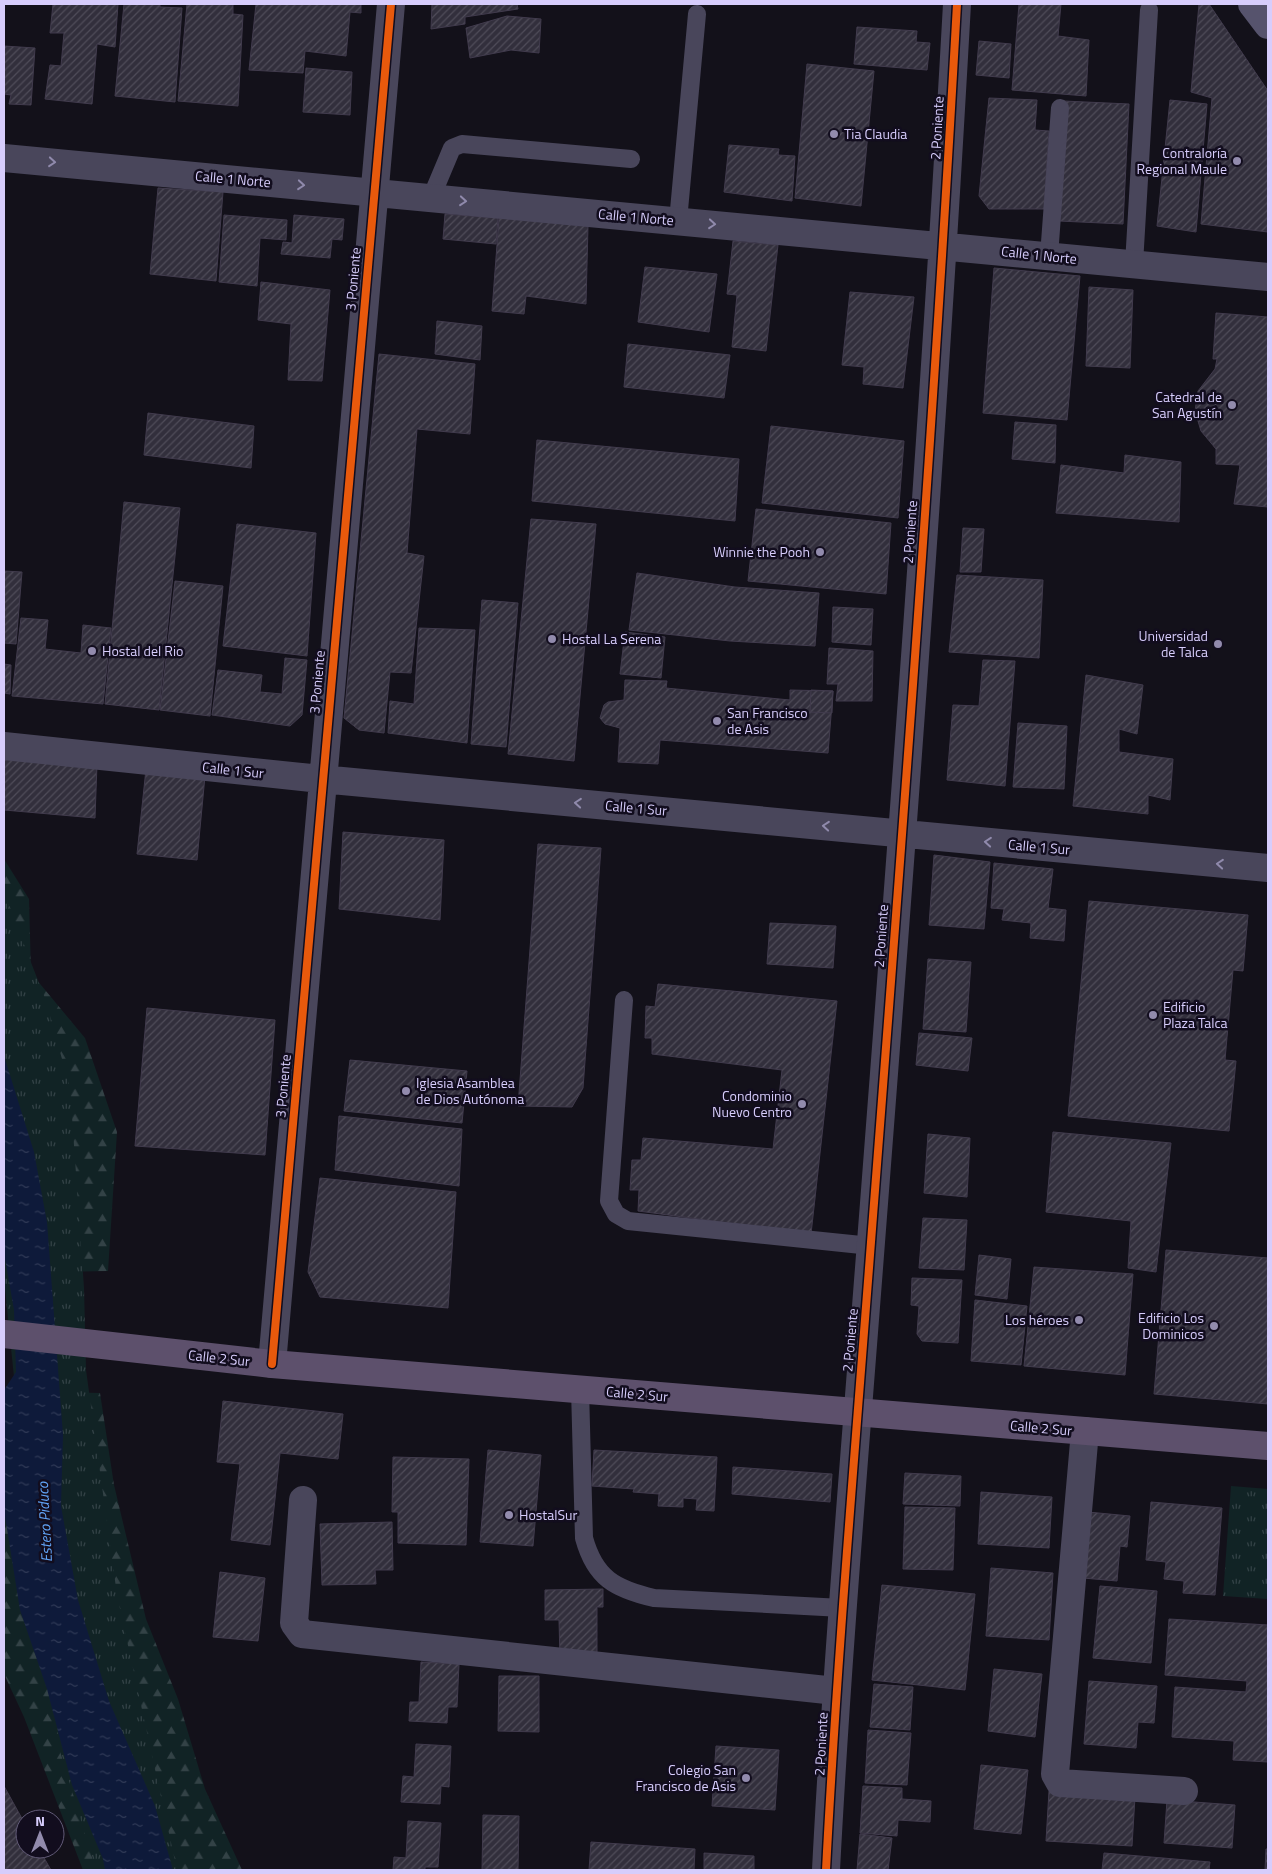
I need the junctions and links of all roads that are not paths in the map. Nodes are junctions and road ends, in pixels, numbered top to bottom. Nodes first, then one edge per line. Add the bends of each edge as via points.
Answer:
1 (391, 4) edge
2 (957, 4) edge
3 (1252, 4) edge
4 (1149, 10) dead end
5 (697, 14) dead end
6 (1268, 25) edge
7 (1060, 108) dead end
8 (4, 158) edge
9 (631, 159) dead end
10 (373, 192) junction
11 (431, 198) junction
12 (678, 221) junction
13 (943, 246) junction
14 (1050, 256) junction
15 (1134, 264) junction
16 (1268, 277) edge
17 (4, 746) edge
18 (321, 779) junction
19 (900, 833) junction
20 (1268, 868) edge
21 (624, 1000) dead end
22 (871, 1246) junction
23 (5, 1335) edge
24 (272, 1364) junction
25 (580, 1389) junction
26 (856, 1412) junction
27 (1085, 1431) junction
28 (1268, 1446) edge
29 (303, 1500) dead end
30 (842, 1608) junction
31 (836, 1691) junction
32 (1184, 1791) dead end
33 (826, 1870) edge

1 - 10 street, 3 Poniente
2 - 13 street, 2 Poniente
3 - 6 main road
4 - 15 lane
5 - 12 lane
7 - 14 lane
8 -> 10 street, Calle 1 Norte
9 - 11 lane via 462,144 452,148
10 - 11 street, Calle 1 Norte
10 - 18 street, 3 Poniente
11 -> 12 street, Calle 1 Norte
12 -> 13 street, Calle 1 Norte
13 - 14 street, Calle 1 Norte
13 - 19 street, 2 Poniente
14 - 15 street, Calle 1 Norte
15 - 16 street, Calle 1 Norte
17 - 18 street, Calle 1 Sur
19 -> 18 street, Calle 1 Sur
18 - 24 street, 3 Poniente
20 -> 19 street, Calle 1 Sur
19 - 22 street, 2 Poniente
21 - 22 lane via 609,1201 616,1214 628,1221
22 - 26 street, 2 Poniente
23 - 24 main road, Calle 2 Sur
24 - 25 main road, Calle 2 Sur
25 - 26 main road, Calle 2 Sur
25 - 30 lane via 584,1538 590,1558 614,1585 654,1598
26 - 27 main road, Calle 2 Sur
26 - 30 street, 2 Poniente
27 - 28 main road, Calle 2 Sur
27 - 32 street via 1055,1774 1060,1783
29 - 31 street via 294,1623 302,1634
30 - 31 street, 2 Poniente
31 - 33 street, 2 Poniente

